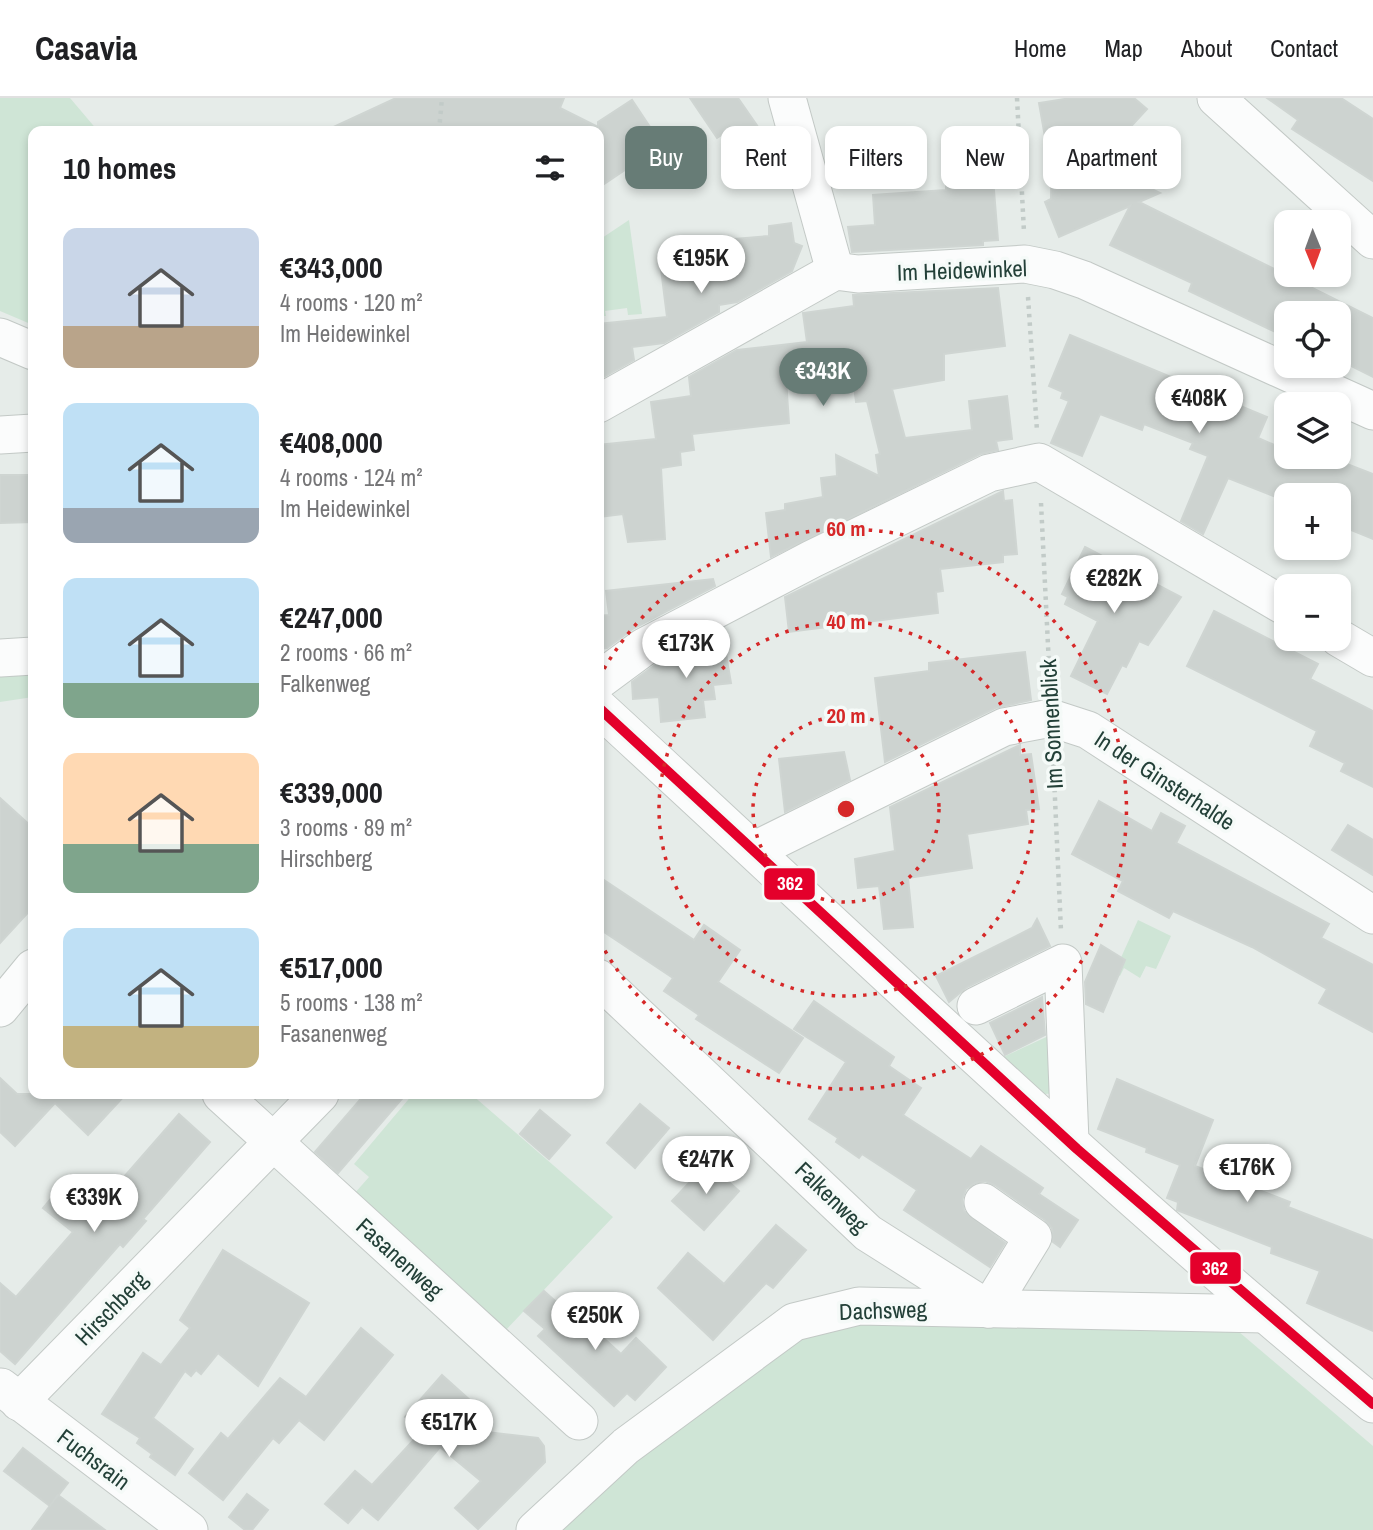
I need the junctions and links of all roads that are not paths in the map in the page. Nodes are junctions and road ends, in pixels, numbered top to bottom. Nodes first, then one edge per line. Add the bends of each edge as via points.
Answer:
1 (787, 98) edge
2 (1216, 98) edge
3 (1373, 240) edge
4 (835, 271) junction
5 (0, 337) edge
6 (28, 349) edge
7 (604, 401) edge
8 (1373, 411) edge
9 (28, 433) edge
10 (0, 435) edge
11 (1274, 600) edge
12 (1351, 645) edge
13 (28, 656) edge
14 (0, 658) edge
15 (1373, 658) edge
16 (604, 677) edge
17 (604, 712) edge
18 (755, 850) junction
19 (1373, 915) edge
20 (28, 974) edge
21 (604, 984) edge
22 (975, 1006) dead end
23 (0, 1008) edge
24 (227, 1099) edge
25 (315, 1099) edge
26 (1070, 1141) junction
27 (274, 1142) junction
28 (983, 1202) dead end
29 (989, 1309) junction
30 (1265, 1314) junction
31 (10, 1394) edge
32 (1373, 1404) edge
33 (579, 1421) dead end
34 (189, 1530) edge
35 (535, 1530) edge

1 - 4 street
2 - 3 street
4 - 7 street
4 - 8 street, Im Heidewinkel via 858,274 1026,264 1084,280
5 - 6 street
9 - 10 street
11 - 16 street via 1039,462 989,473 812,559 644,647
12 - 15 street
13 - 14 street
17 - 18 street
18 - 19 street, In der Ginsterhalde via 1004,727 1051,718 1088,730
18 - 26 street
20 - 23 street
21 - 29 street, Falkenweg via 868,1233
22 - 26 street via 1063,963
24 - 27 street, Fasanenweg
25 - 27 street, Hirschberg
26 - 30 street
27 - 31 street, Hirschberg
27 - 33 street, Fasanenweg
28 - 29 street via 1033,1237
29 - 30 street, Dachsweg
29 - 35 street, Dachsweg via 859,1307 794,1322 626,1446
30 - 32 street
31 - 34 street, Fuchsrain

